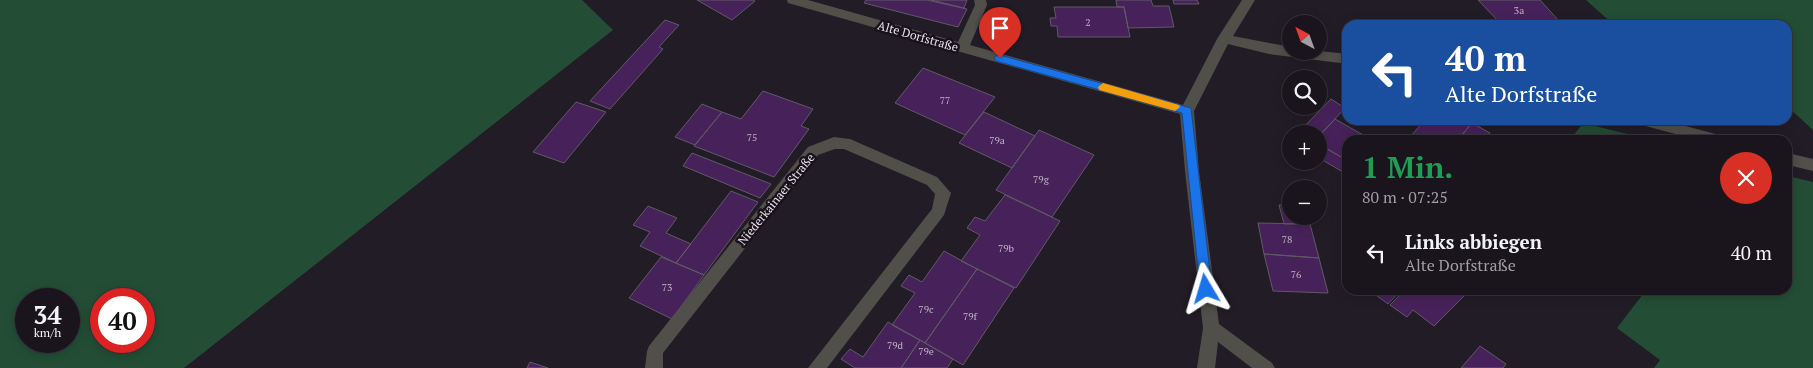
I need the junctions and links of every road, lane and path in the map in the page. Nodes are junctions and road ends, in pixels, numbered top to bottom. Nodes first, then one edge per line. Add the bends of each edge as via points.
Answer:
1 (793, 0) edge
2 (980, 0) edge
3 (1248, 0) edge
4 (1224, 39) junction
5 (962, 48) junction
6 (1342, 58) edge
7 (1187, 111) junction
8 (1662, 125) edge
9 (1699, 135) edge
10 (1792, 159) edge
11 (1813, 165) edge
12 (1211, 328) junction
13 (654, 368) edge
14 (817, 368) edge
15 (1206, 368) edge
16 (1266, 368) edge

1 - 5 street, Alte Dorfstraße
2 - 5 street
3 - 4 street
4 - 6 street via 1269,50
4 - 7 street
5 - 7 street, Alte Dorfstraße
7 - 12 street
8 - 9 street
10 - 11 street
12 - 15 street
12 - 16 street
13 - 14 street, Niederkainaer Straße via 655,351 813,151 844,143 932,181 943,193 939,211

